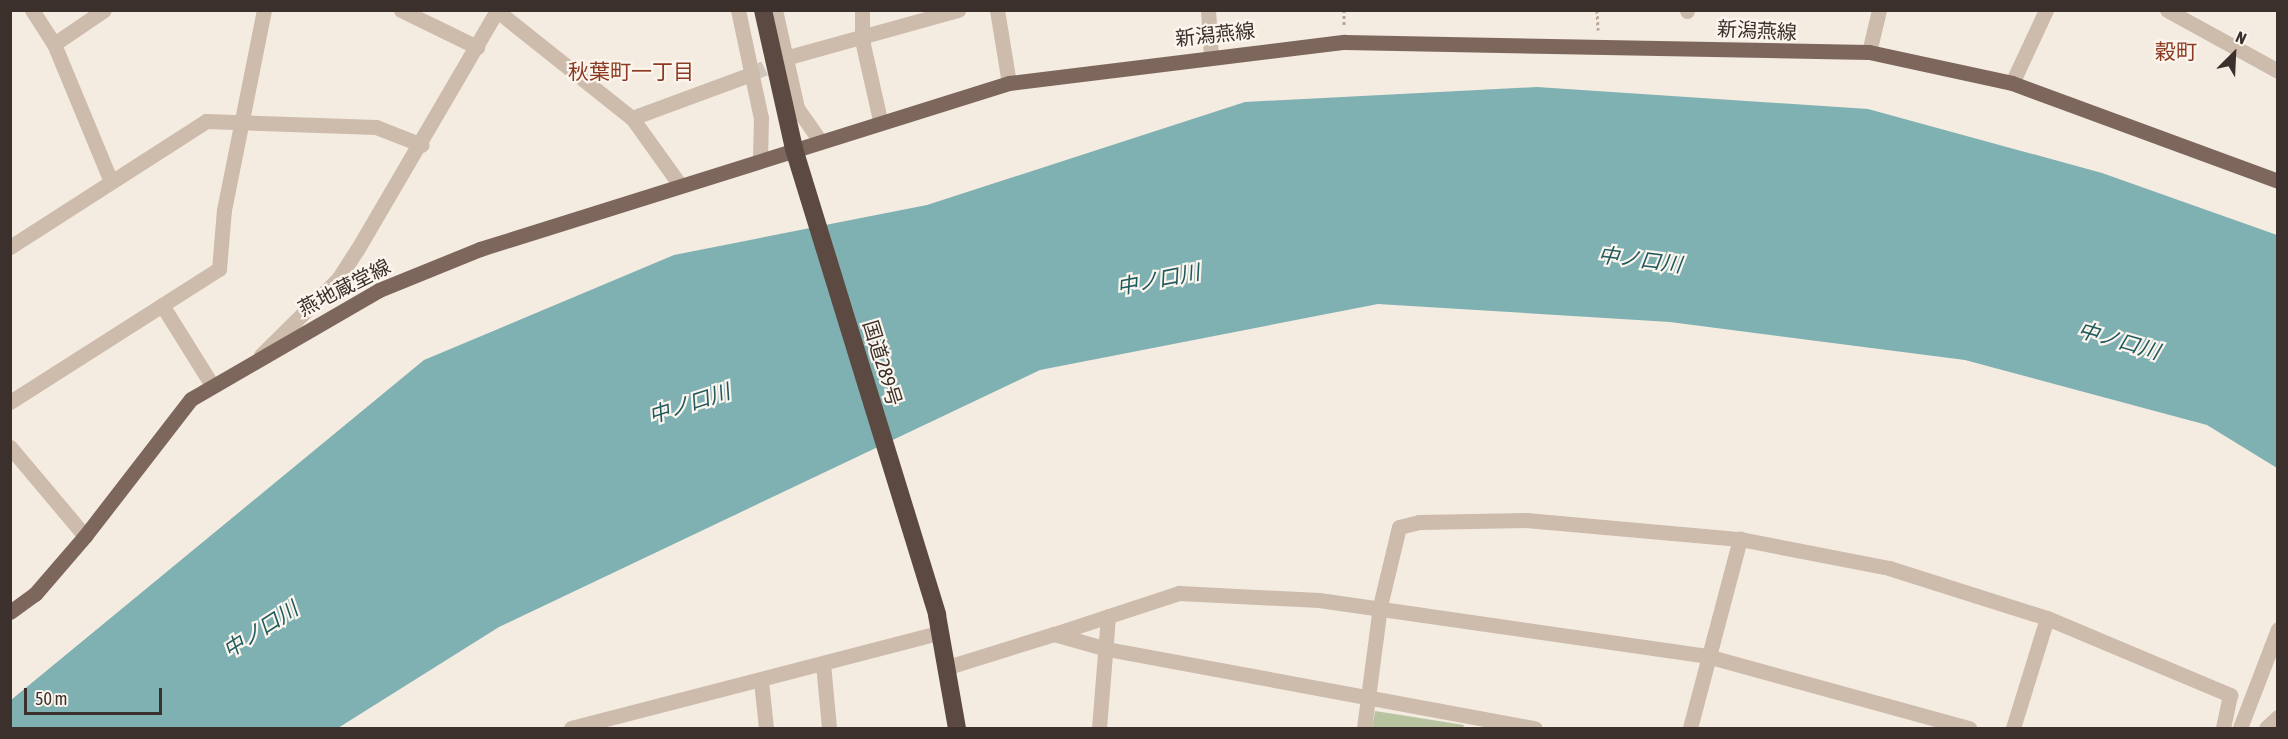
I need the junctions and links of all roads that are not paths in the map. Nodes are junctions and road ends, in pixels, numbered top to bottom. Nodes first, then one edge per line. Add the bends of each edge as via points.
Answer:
1 (32, 10) edge
2 (104, 10) edge
3 (264, 10) edge
4 (401, 10) edge
5 (738, 10) edge
6 (763, 10) edge
7 (775, 10) edge
8 (862, 10) edge
9 (958, 10) edge
10 (997, 10) edge
11 (1208, 10) edge
12 (1879, 10) edge
13 (2046, 10) edge
14 (2167, 10) edge
15 (497, 11) edge
16 (862, 40) junction
17 (54, 44) junction
18 (477, 47) junction
19 (1869, 52) junction
20 (1211, 55) junction
21 (785, 58) junction
22 (2277, 71) edge
23 (751, 74) junction
24 (1009, 83) junction
25 (2012, 83) junction
26 (632, 118) junction
27 (239, 120) junction
28 (880, 120) junction
29 (819, 140) junction
30 (422, 145) junction
31 (794, 149) junction
32 (760, 160) junction
33 (110, 179) junction
34 (2277, 181) edge
35 (680, 185) junction
36 (12, 243) edge
37 (162, 305) junction
38 (261, 355) junction
39 (212, 386) junction
40 (10, 402) edge
41 (10, 447) edge
42 (85, 536) junction
43 (1740, 538) junction
44 (1380, 606) junction
45 (10, 612) edge
46 (1108, 616) junction
47 (2047, 618) junction
48 (939, 624) junction
49 (2277, 629) edge
50 (1054, 634) junction
51 (1107, 649) junction
52 (1707, 656) junction
53 (823, 664) junction
54 (948, 667) junction
55 (761, 681) junction
56 (1367, 697) junction
57 (2277, 717) edge
58 (571, 729) edge
59 (766, 729) edge
60 (829, 729) edge
61 (957, 729) edge
62 (1099, 729) edge
63 (1364, 729) edge
64 (1535, 729) edge
65 (1690, 729) edge
66 (1970, 729) edge
67 (2013, 729) edge
68 (2223, 729) edge
69 (2240, 729) edge
70 (2266, 729) edge

1 - 17 street
2 - 17 street
3 - 27 street via 258,57
4 - 18 street
5 - 23 street
6 - 31 highway, 国道289号
7 - 21 street
8 - 16 street
9 - 16 street
10 - 24 street
11 - 20 street
12 - 19 street
13 - 25 street
14 - 22 street
15 - 18 street
15 - 26 street
16 - 21 street
16 - 28 street
17 - 33 street
18 - 30 street
19 - 20 main road, 新潟燕線 via 1599,43 1345,42
19 - 25 main road, 新潟燕線
20 - 24 main road, 新潟燕線
21 - 29 street via 797,108
23 - 26 street
23 - 32 street via 761,118
24 - 28 main road, 新潟燕線
25 - 34 main road, 新潟燕線
26 - 35 street
27 - 30 street via 376,127
27 - 33 street via 206,121
27 - 37 street via 219,269
28 - 29 main road, 新潟燕線
29 - 31 main road, 新潟燕線
30 - 38 street via 338,279
31 - 32 main road, 燕地蔵堂線
31 - 48 highway, 国道289号
32 - 35 main road, 燕地蔵堂線
33 - 36 street
35 - 38 main road, 燕地蔵堂線 via 480,249 379,290
37 - 39 street
37 - 40 street
38 - 39 main road, 燕地蔵堂線
39 - 42 main road, 燕地蔵堂線 via 191,399 143,455
41 - 42 street
42 - 45 main road, 燕地蔵堂線 via 35,594
43 - 44 street via 1549,522 1406,523 1392,543
43 - 47 street via 1867,562
43 - 52 street
44 - 46 street via 1191,592 1162,596
44 - 52 street
44 - 56 street
46 - 50 street
46 - 51 street
47 - 67 street
47 - 68 street via 2230,695
48 - 53 street
48 - 54 highway, 国道289号
49 - 69 street
50 - 51 street
50 - 54 street
51 - 56 street
51 - 62 street
52 - 65 street
52 - 66 street
53 - 55 street
53 - 60 street
54 - 61 highway, 国道289号
55 - 58 street
55 - 59 street
56 - 63 street
56 - 64 street
57 - 70 street

